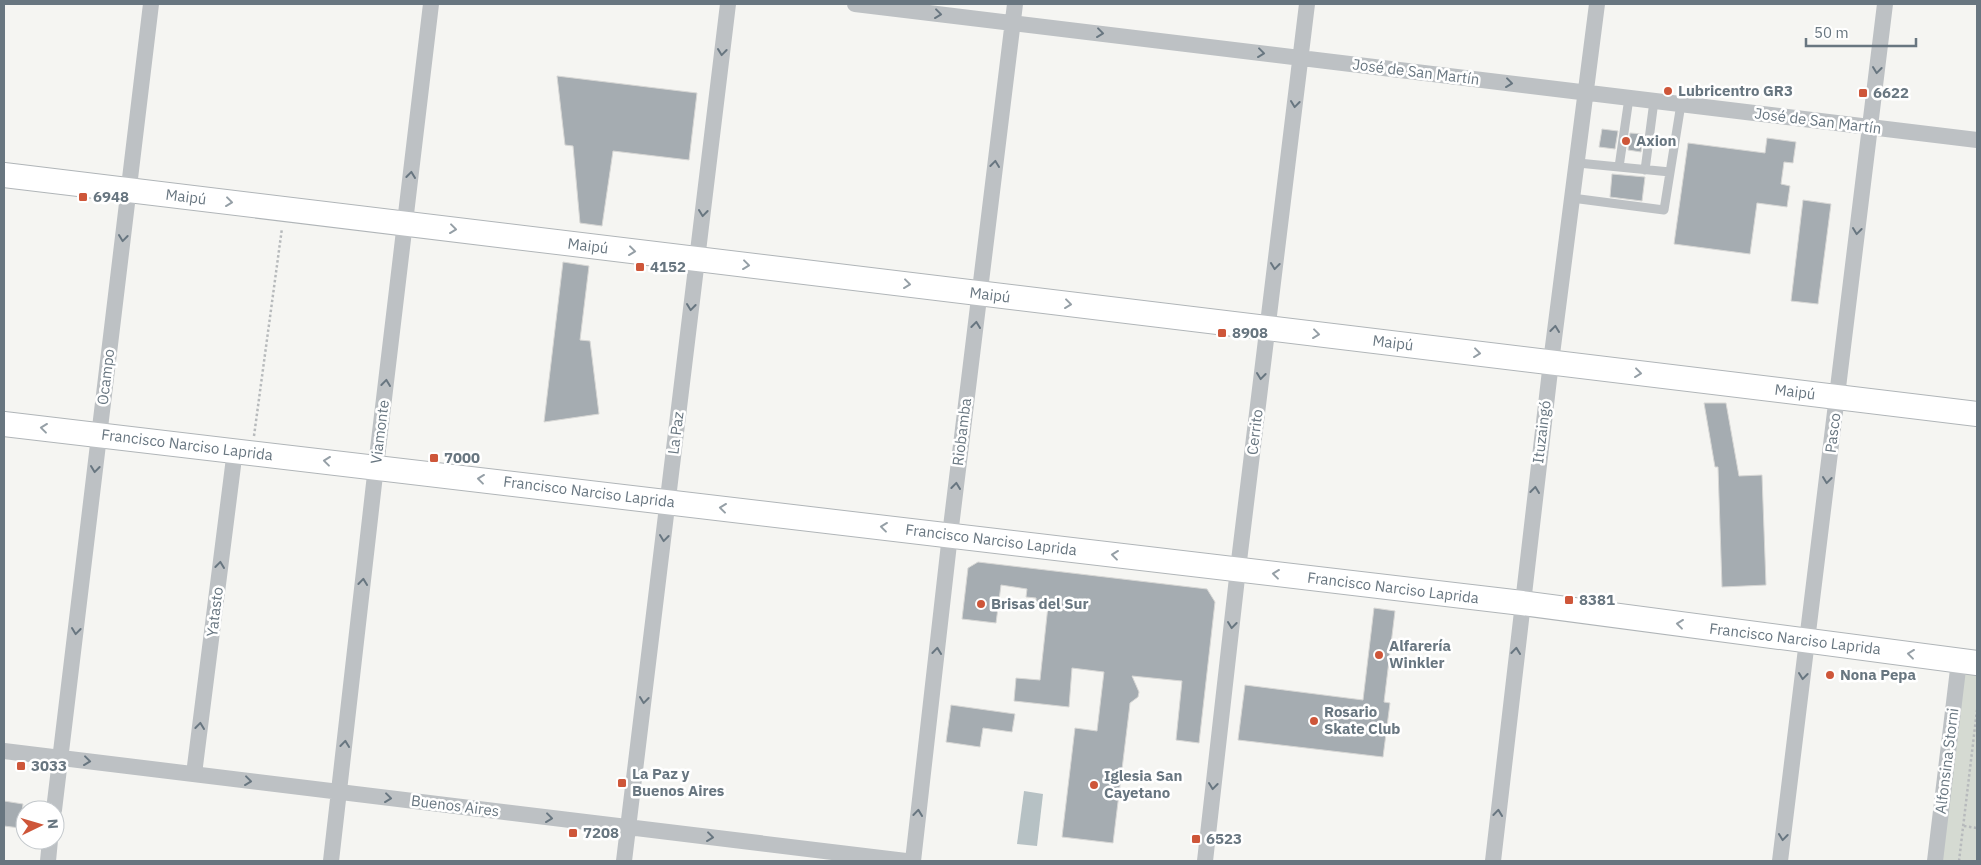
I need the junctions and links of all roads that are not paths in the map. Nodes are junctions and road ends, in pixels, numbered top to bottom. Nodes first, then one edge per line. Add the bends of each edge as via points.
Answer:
1 (152, 4) edge
2 (431, 4) edge
3 (728, 4) edge
4 (855, 4) edge
5 (1015, 4) edge
6 (1307, 4) edge
7 (1597, 4) edge
8 (1885, 4) edge
9 (1012, 23) junction
10 (1301, 58) junction
11 (1587, 93) junction
12 (1629, 98) junction
13 (1654, 101) junction
14 (1681, 104) junction
15 (1870, 127) junction
16 (1977, 140) edge
17 (1578, 163) junction
18 (1619, 167) junction
19 (1645, 170) junction
20 (1670, 172) junction
21 (4, 175) edge
22 (129, 190) junction
23 (1572, 198) junction
24 (405, 224) junction
25 (697, 259) junction
26 (979, 293) junction
27 (1267, 328) junction
28 (1551, 362) junction
29 (1837, 397) junction
30 (1977, 414) edge
31 (4, 424) edge
32 (100, 434) junction
33 (243, 451) junction
34 (376, 466) junction
35 (668, 501) junction
36 (950, 535) junction
37 (1238, 569) junction
38 (1522, 603) junction
39 (1807, 641) junction
40 (1968, 662) edge
41 (4, 751) edge
42 (60, 758) junction
43 (194, 774) junction
44 (339, 792) junction
45 (55, 800) edge
46 (628, 827) junction
47 (331, 861) edge
48 (624, 861) edge
49 (906, 861) edge
50 (913, 861) edge
51 (1205, 861) edge
52 (1493, 861) edge
53 (1780, 861) edge
54 (1935, 861) edge

1 - 22 street, Ocampo
24 -> 2 street, Viamonte
3 -> 25 street, La Paz
4 -> 9 street, José de San Martín
5 - 9 street, Riobamba
6 - 10 street, Cerrito
7 - 11 street, Ituzaingó
8 -> 15 street, Pasco
9 -> 10 street, José de San Martín
26 -> 9 street, Riobamba
10 -> 11 street, José de San Martín
10 -> 27 street, Cerrito
11 - 12 street, José de San Martín
11 - 17 street, Ituzaingó
12 - 13 street, José de San Martín
12 - 18 lane
13 - 14 street, José de San Martín
13 - 19 lane
14 - 15 street, José de San Martín
14 - 20 lane
15 - 16 street, José de San Martín
15 -> 29 street, Pasco
17 - 18 lane
17 - 23 street, Ituzaingó
18 - 19 lane
19 - 20 lane
20 - 23 lane via 1664,210
21 - 22 main road, Maipú
22 -> 24 main road, Maipú
22 -> 32 street, Ocampo
28 -> 23 street, Ituzaingó
24 -> 25 main road, Maipú
34 -> 24 street, Viamonte
25 -> 26 main road, Maipú
25 -> 35 street, La Paz
26 -> 27 main road, Maipú
36 -> 26 street, Riobamba
27 -> 28 main road, Maipú
27 -> 37 street, Cerrito
28 -> 29 main road, Maipú
38 -> 28 street, Ituzaingó
29 - 30 main road, Maipú
29 -> 39 street, Pasco
32 -> 31 main road, Francisco Narciso Laprida
32 - 33 main road, Francisco Narciso Laprida
32 -> 42 street, Ocampo
34 -> 33 main road, Francisco Narciso Laprida
43 -> 33 street, Yatasto
35 -> 34 main road, Francisco Narciso Laprida
44 -> 34 street, Viamonte
36 -> 35 main road, Francisco Narciso Laprida
35 -> 46 street, La Paz
37 -> 36 main road, Francisco Narciso Laprida
50 -> 36 street, Riobamba
38 -> 37 main road, Francisco Narciso Laprida
37 -> 51 street, Cerrito
39 -> 38 main road, Francisco Narciso Laprida
52 -> 38 street, Ituzaingó
40 -> 39 main road, Francisco Narciso Laprida
39 -> 53 street, Pasco
40 - 54 street, Alfonsina Storni
41 - 42 street, Buenos Aires
42 -> 43 street, Buenos Aires
42 - 45 street, Ocampo
43 -> 44 street, Buenos Aires
44 -> 46 street, Buenos Aires
44 - 47 street, Viamonte
46 - 48 street, La Paz
46 -> 49 street, Buenos Aires

